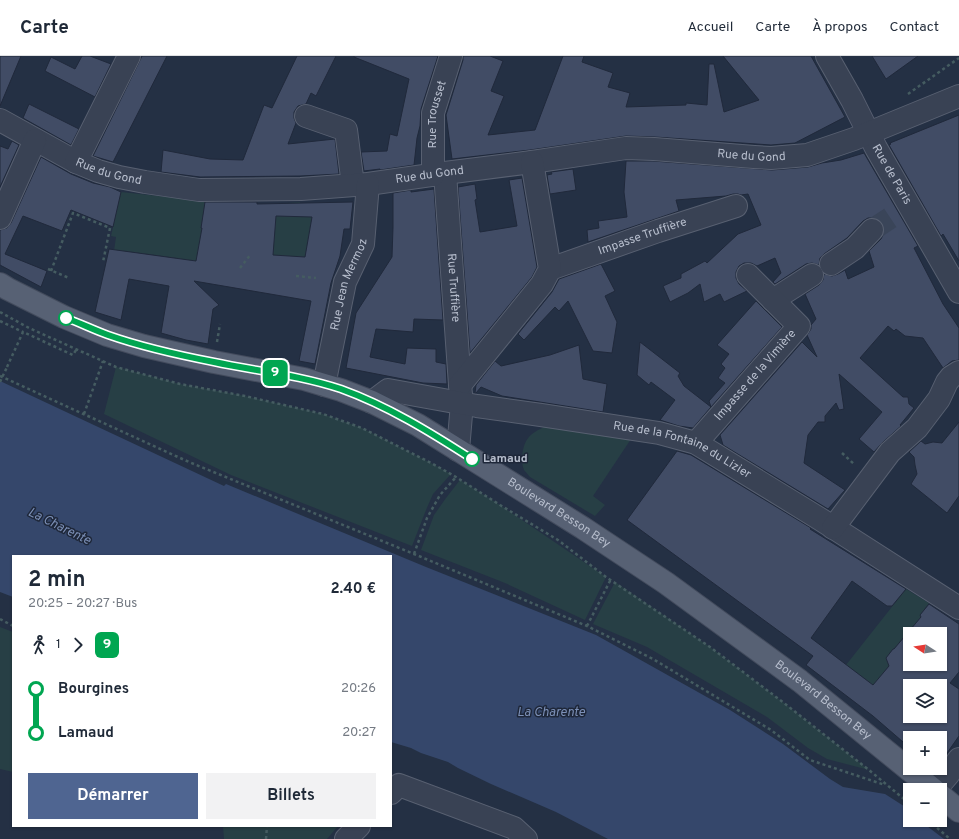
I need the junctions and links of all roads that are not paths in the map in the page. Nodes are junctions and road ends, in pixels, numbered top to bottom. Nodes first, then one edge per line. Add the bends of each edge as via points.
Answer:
1 (129, 56) edge
2 (451, 56) edge
3 (827, 56) edge
4 (959, 96) edge
5 (306, 116) dead end
6 (0, 120) edge
7 (869, 133) junction
8 (35, 140) junction
9 (76, 162) junction
10 (532, 162) junction
11 (439, 174) junction
12 (360, 184) junction
13 (736, 206) dead end
14 (0, 218) edge
15 (872, 230) tunnel mouth
16 (550, 269) junction
17 (748, 275) dead end
18 (0, 284) edge
19 (959, 292) edge
20 (773, 300) junction
21 (959, 372) edge
22 (324, 385) junction
23 (461, 394) junction
24 (372, 402) junction
25 (696, 444) junction
26 (458, 450) junction
27 (833, 528) junction
28 (959, 608) edge
29 (959, 759) edge
30 (925, 783) edge
31 (941, 783) edge
32 (394, 786) edge
33 (947, 801) edge
34 (959, 811) edge
35 (358, 827) edge
36 (346, 839) edge
37 (526, 839) edge

1 - 9 street
2 - 11 street, Rue Trousset via 433,113
3 - 7 street, Rue de Paris
4 - 7 street, Rue du Gond
5 - 12 street, Rue Jean Mermoz via 346,130
6 - 8 street, Rue du Gond
7 - 10 street, Rue du Gond via 799,156 760,158 626,148
7 - 19 street, Rue de Paris via 904,209
8 - 9 street, Rue du Gond
8 - 14 street
9 - 12 street, Rue du Gond via 119,177 199,190 301,189
10 - 11 street, Rue du Gond
10 - 16 street
11 - 12 street, Rue du Gond
11 - 23 street, Rue Truffière
12 - 22 street, Rue Jean Mermoz via 363,244 345,282
13 - 16 street, Impasse Truffière
15 - 20 street via 855,248
16 - 23 street via 542,284
17 - 20 street, Impasse de la Vimière
18 - 22 main road, Boulevard Besson Bey via 64,317 107,335 144,346
20 - 25 street, Impasse de la Vimière via 799,326
21 - 27 street via 947,382 939,399 917,428 890,452
22 - 24 main road, Boulevard Besson Bey
23 - 24 street, Rue de la Fontaine du Lizier via 388,390
23 - 25 street, Rue de la Fontaine du Lizier via 659,433
23 - 26 street, Rue Truffière
24 - 26 main road, Boulevard Besson Bey via 418,425
25 - 27 street, Rue de la Fontaine du Lizier
26 - 30 main road, Boulevard Besson Bey via 666,583 800,681
27 - 28 street, Rue de la Fontaine du Lizier
29 - 31 street
32 - 37 street via 514,828
33 - 34 main road
35 - 36 street

